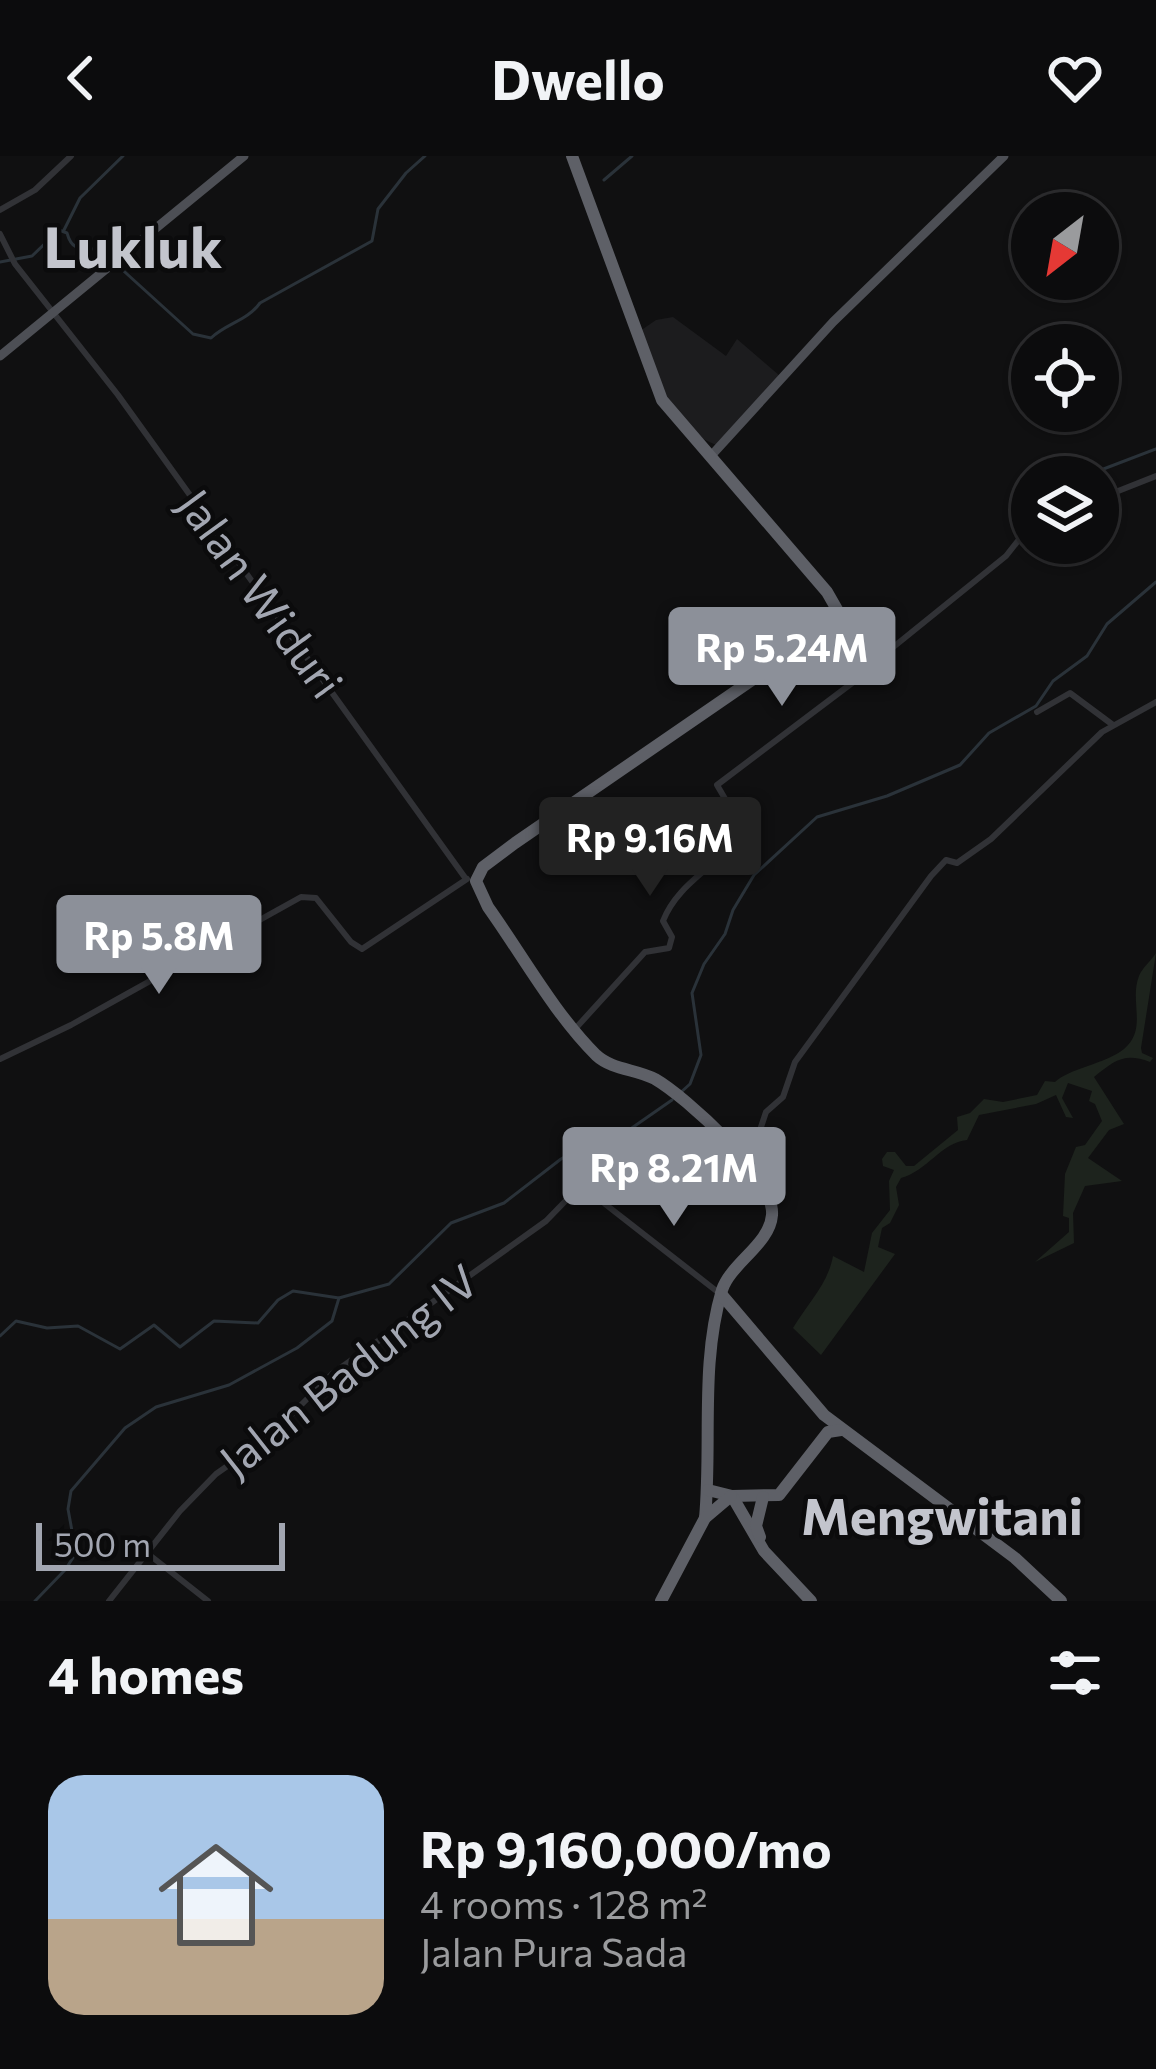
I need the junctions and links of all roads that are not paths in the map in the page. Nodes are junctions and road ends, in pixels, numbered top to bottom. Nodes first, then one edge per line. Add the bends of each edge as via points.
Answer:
1 (71, 156) edge
2 (244, 156) edge
3 (572, 156) edge
4 (1004, 156) edge
5 (0, 210) edge
6 (0, 234) edge
7 (54, 311) junction
8 (0, 356) edge
9 (698, 443) junction
10 (721, 446) junction
11 (710, 457) junction
12 (1156, 476) edge
13 (1119, 491) edge
14 (1011, 550) edge
15 (839, 613) junction
16 (881, 657) junction
17 (1156, 703) edge
18 (1036, 712) dead end
19 (1113, 725) junction
20 (471, 879) junction
21 (575, 1029) junction
22 (0, 1058) edge
23 (750, 1168) junction
24 (724, 1304) junction
25 (826, 1416) junction
26 (843, 1430) junction
27 (828, 1432) junction
28 (708, 1490) junction
29 (732, 1496) junction
30 (763, 1497) junction
31 (705, 1518) junction
32 (147, 1553) junction
33 (110, 1601) edge
34 (208, 1601) edge
35 (661, 1601) edge
36 (814, 1601) edge
37 (1060, 1601) edge

1 - 5 street
2 - 7 main road
3 - 9 highway via 657,392
4 - 10 main road via 845,310
6 - 7 street, Jalan Widuri
7 - 8 main road
7 - 20 street, Jalan Widuri
9 - 10 highway
9 - 11 highway
10 - 11 main road
11 - 15 highway
12 - 13 street
14 - 16 street
15 - 16 street
15 - 20 highway
16 - 21 street via 717,785 739,833 668,909 669,948 645,952
17 - 19 street
18 - 19 street via 1070,693
19 - 23 street via 986,843 957,863 946,860 928,879 797,1058 783,1097 766,1112 762,1149
20 - 21 highway
20 - 22 street via 359,948 312,896 280,907
21 - 23 highway via 604,1061 671,1090
23 - 24 highway via 770,1200 771,1221 728,1277
24 - 25 highway
24 - 28 highway via 710,1358
24 - 32 street, Jalan Badung IV via 594,1188 580,1186 546,1221 332,1374 207,1483
25 - 26 highway
25 - 27 highway
26 - 27 highway
26 - 37 highway
27 - 30 highway via 785,1491
28 - 29 highway
28 - 31 highway
29 - 30 highway
29 - 31 highway
29 - 36 highway via 764,1551
30 - 36 highway via 760,1537
31 - 35 highway
32 - 33 street, Jalan Badung IV
32 - 34 street

